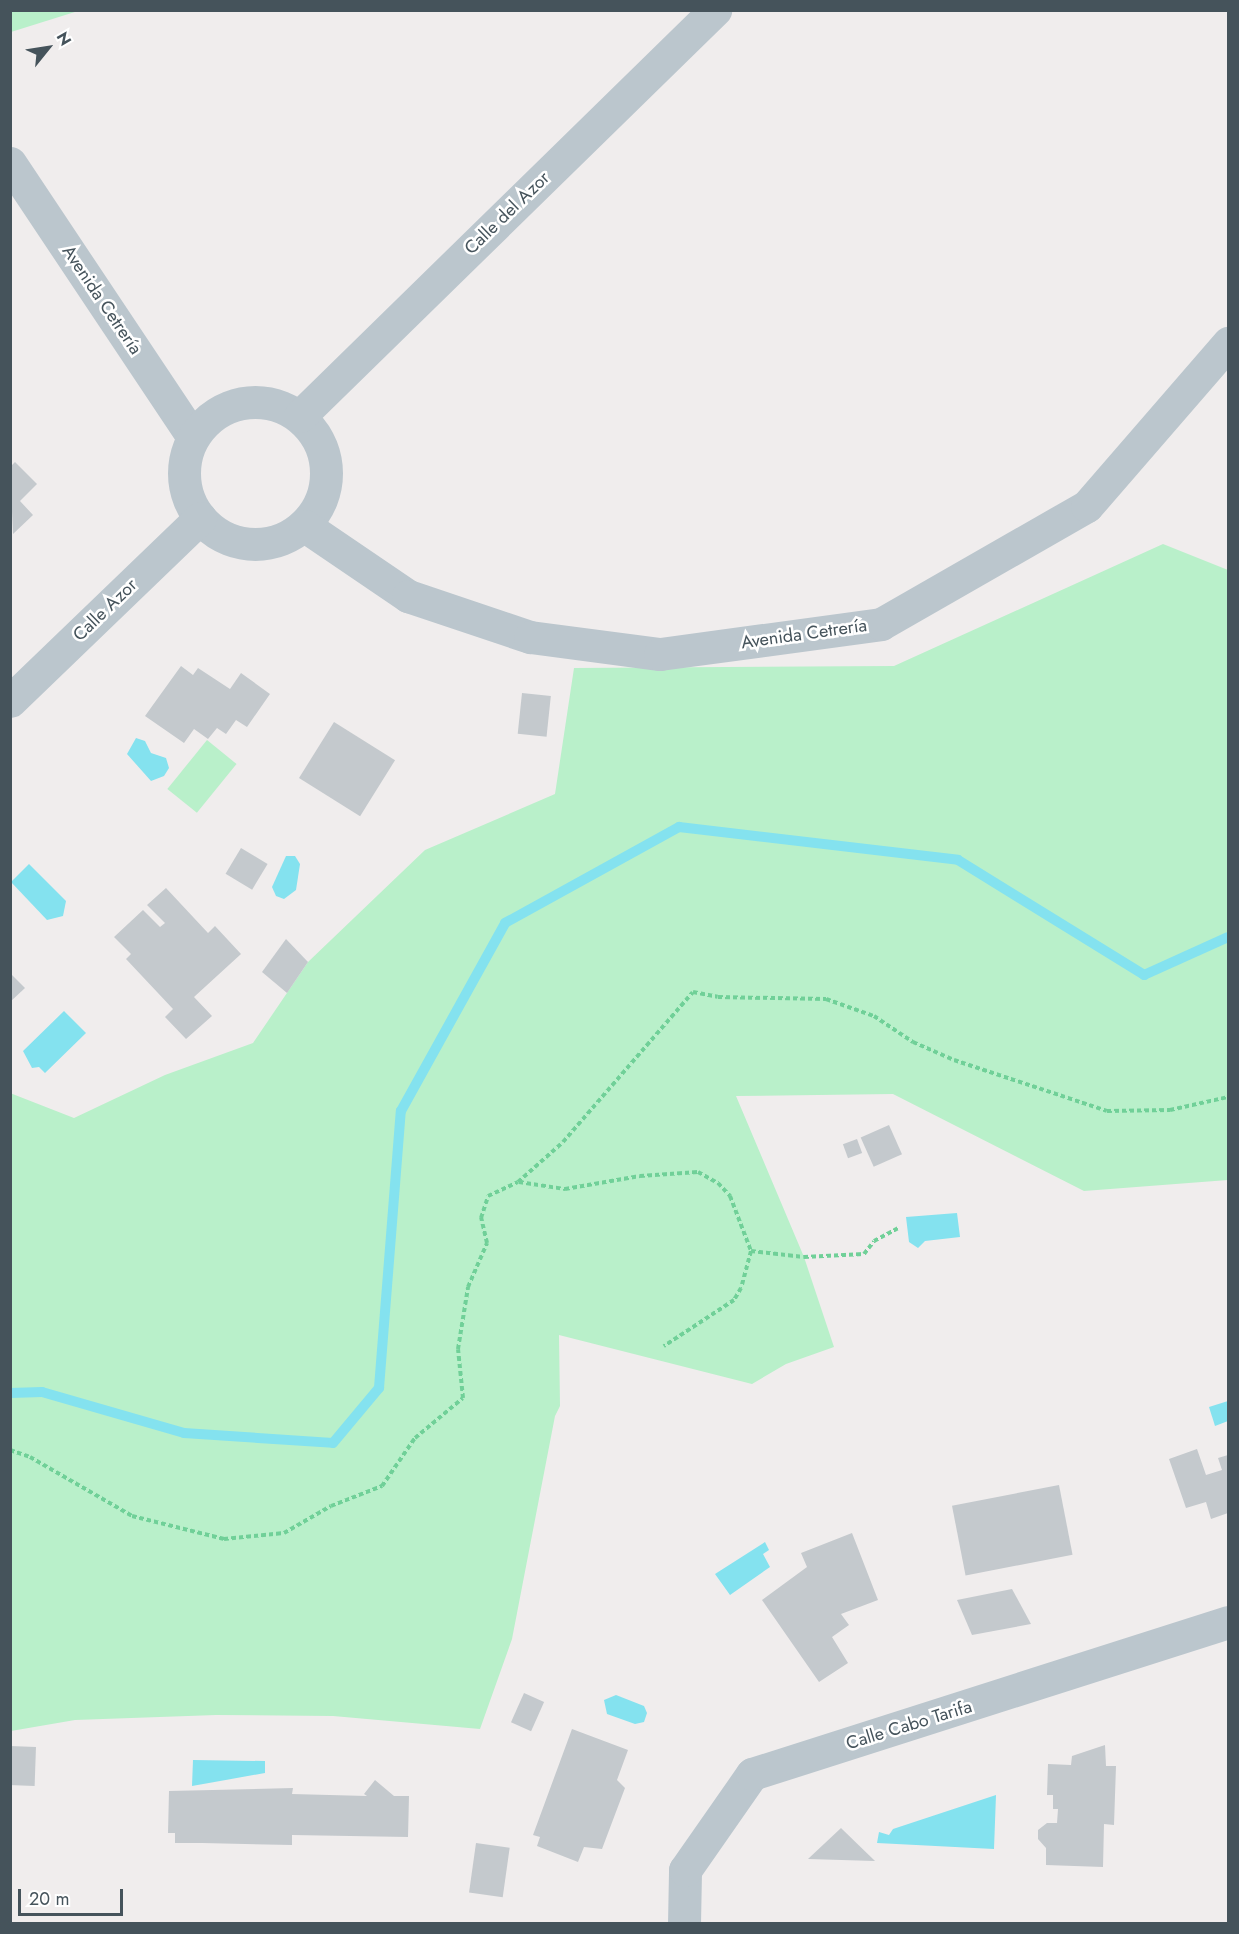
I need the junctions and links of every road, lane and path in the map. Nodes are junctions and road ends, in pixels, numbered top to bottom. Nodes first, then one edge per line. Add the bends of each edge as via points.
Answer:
1 (716, 10) edge
2 (10, 163) edge
3 (1228, 343) edge
4 (300, 416) junction
5 (193, 437) junction
6 (200, 518) junction
7 (305, 526) junction
8 (10, 701) edge
9 (1228, 1096) edge
10 (518, 1182) junction
11 (898, 1228) dead end
12 (751, 1251) junction
13 (664, 1346) dead end
14 (10, 1450) edge
15 (1228, 1622) edge
16 (684, 1923) edge

1 - 4 street, Calle del Azor
2 - 5 street, Avenida Cetrería
3 - 7 street, Avenida Cetrería via 1087,506 881,624 660,654 530,637 408,596
4 - 5 street via 272,402 241,402 213,414
4 - 7 street via 319,439 327,469 322,500
5 - 6 street via 184,464 186,492
6 - 7 street via 222,537 250,545 280,541
6 - 8 street, Calle Azor
9 - 10 path via 1170,1110 1107,1111 954,1060 913,1042 874,1016 826,999 693,992 563,1142
10 - 12 path via 565,1189 639,1176 698,1172 718,1183 730,1196
10 - 14 path via 488,1196 481,1218 487,1243 468,1287 458,1349 463,1398 415,1438 382,1486 331,1506 284,1533 224,1539 132,1516 30,1457
11 - 12 path via 874,1241 864,1254 804,1257
12 - 13 path via 750,1266 734,1300
15 - 16 street, Calle Cabo Tarifa via 752,1774 685,1870

